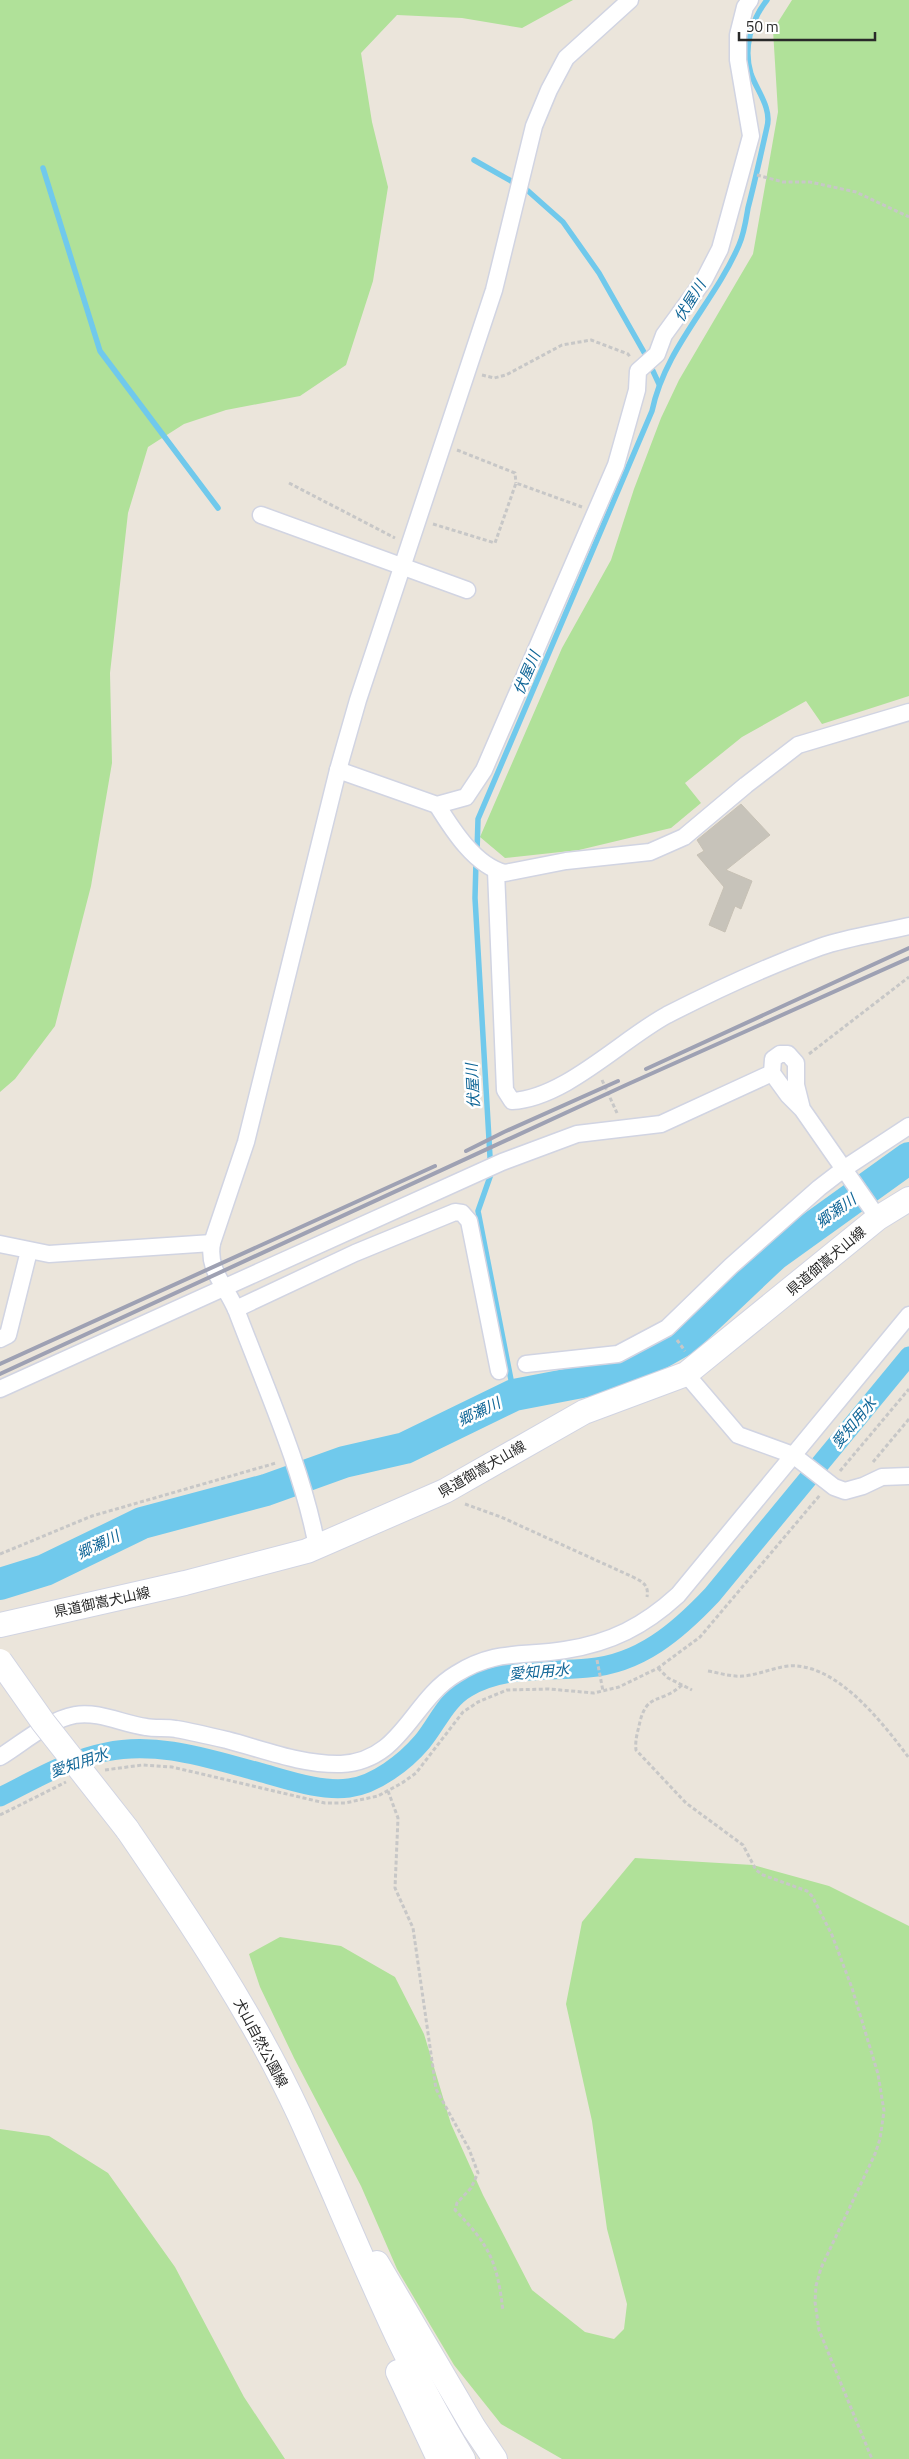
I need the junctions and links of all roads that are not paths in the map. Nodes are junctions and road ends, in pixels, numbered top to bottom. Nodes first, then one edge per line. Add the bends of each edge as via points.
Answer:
1 (630, 0) edge
2 (750, 0) edge
3 (261, 515) dead end
4 (402, 566) junction
5 (466, 590) dead end
6 (909, 712) edge
7 (338, 770) junction
8 (437, 804) junction
9 (496, 871) junction
10 (909, 926) edge
11 (772, 1072) junction
12 (802, 1109) junction
13 (909, 1126) edge
14 (845, 1168) junction
15 (909, 1199) edge
16 (875, 1212) junction
17 (212, 1243) junction
18 (0, 1244) edge
19 (29, 1251) junction
20 (225, 1288) junction
21 (236, 1309) junction
22 (909, 1315) edge
23 (0, 1339) edge
24 (526, 1364) dead end
25 (499, 1371) dead end
26 (686, 1374) junction
27 (0, 1389) edge
28 (793, 1455) junction
29 (909, 1476) edge
30 (318, 1547) junction
31 (0, 1625) edge
32 (0, 1661) edge
33 (0, 1758) edge
34 (325, 2176) junction
35 (345, 2222) junction
36 (439, 2459) edge
37 (463, 2459) edge
38 (495, 2459) edge

1 - 4 street via 566,58 534,126 494,290
2 - 8 street via 745,6 738,35 738,60 751,136 720,249 704,280 664,335 657,354 638,371 637,390 616,465 484,770 466,797
3 - 4 street
4 - 5 street
4 - 7 street
6 - 9 street via 798,745 684,837 650,852
7 - 8 street
7 - 17 street via 246,1142
8 - 9 street via 462,844
9 - 10 street via 506,1090 512,1101 528,1100 575,1076 665,1016 727,986 822,947
11 - 12 street
11 - 12 street via 773,1059 780,1054 788,1054 796,1063 796,1085
11 - 20 street via 661,1124 577,1134 502,1162
12 - 14 street
13 - 14 street
14 - 16 street
14 - 24 street via 731,1266 667,1328 618,1354
15 - 16 main road, 県道御嵩犬山線
16 - 26 main road, 県道御嵩犬山線
17 - 19 street via 49,1254
17 - 20 street via 210,1256 213,1268
18 - 19 street
19 - 23 street via 8,1335
20 - 21 street
20 - 27 street
21 - 25 street via 355,1253 455,1212 462,1212 469,1221
21 - 30 street via 305,1497
22 - 28 street
26 - 28 street via 738,1435
26 - 30 main road, 県道御嵩犬山線 via 584,1412 445,1492
28 - 29 street via 830,1483 845,1490 882,1477
28 - 33 street via 664,1608 631,1631 594,1644 565,1650 502,1655 479,1662 442,1686 400,1736 375,1756 344,1764 316,1764 174,1729 76,1715 52,1724
30 - 31 main road, 県道御嵩犬山線 via 185,1583
32 - 34 main road, 犬山自然公園線, bridge via 127,1829 205,1942 260,2039
34 - 35 main road, 犬山自然公園線
34 - 36 main road via 344,2254
35 - 37 main road, 犬山自然公園線 via 399,2340
35 - 38 main road via 385,2273

